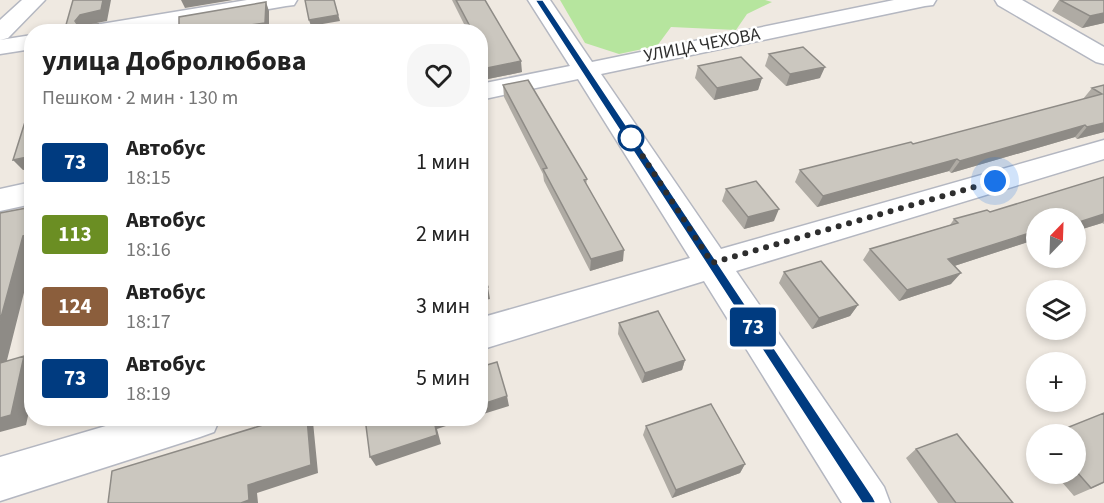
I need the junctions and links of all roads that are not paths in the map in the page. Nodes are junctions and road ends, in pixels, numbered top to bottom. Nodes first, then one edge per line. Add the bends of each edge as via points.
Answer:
1 (34, 0) edge
2 (286, 0) edge
3 (539, 0) edge
4 (925, 0) edge
5 (1006, 0) edge
6 (143, 24) edge
7 (0, 33) edge
8 (24, 43) edge
9 (0, 47) edge
10 (1104, 57) edge
11 (586, 69) junction
12 (488, 90) edge
13 (1104, 149) edge
14 (24, 195) edge
15 (0, 200) edge
16 (712, 263) junction
17 (488, 332) edge
18 (174, 426) edge
19 (0, 479) edge
20 (868, 503) edge

1 - 7 street
2 - 6 street
3 - 11 street
4 - 11 street, УЛИЦА ЧЕХОВА
5 - 10 street
8 - 9 street
11 - 12 street, УЛИЦА ЧЕХОВА
11 - 16 street
13 - 16 street
14 - 15 street
16 - 17 street
16 - 20 street
18 - 19 street

